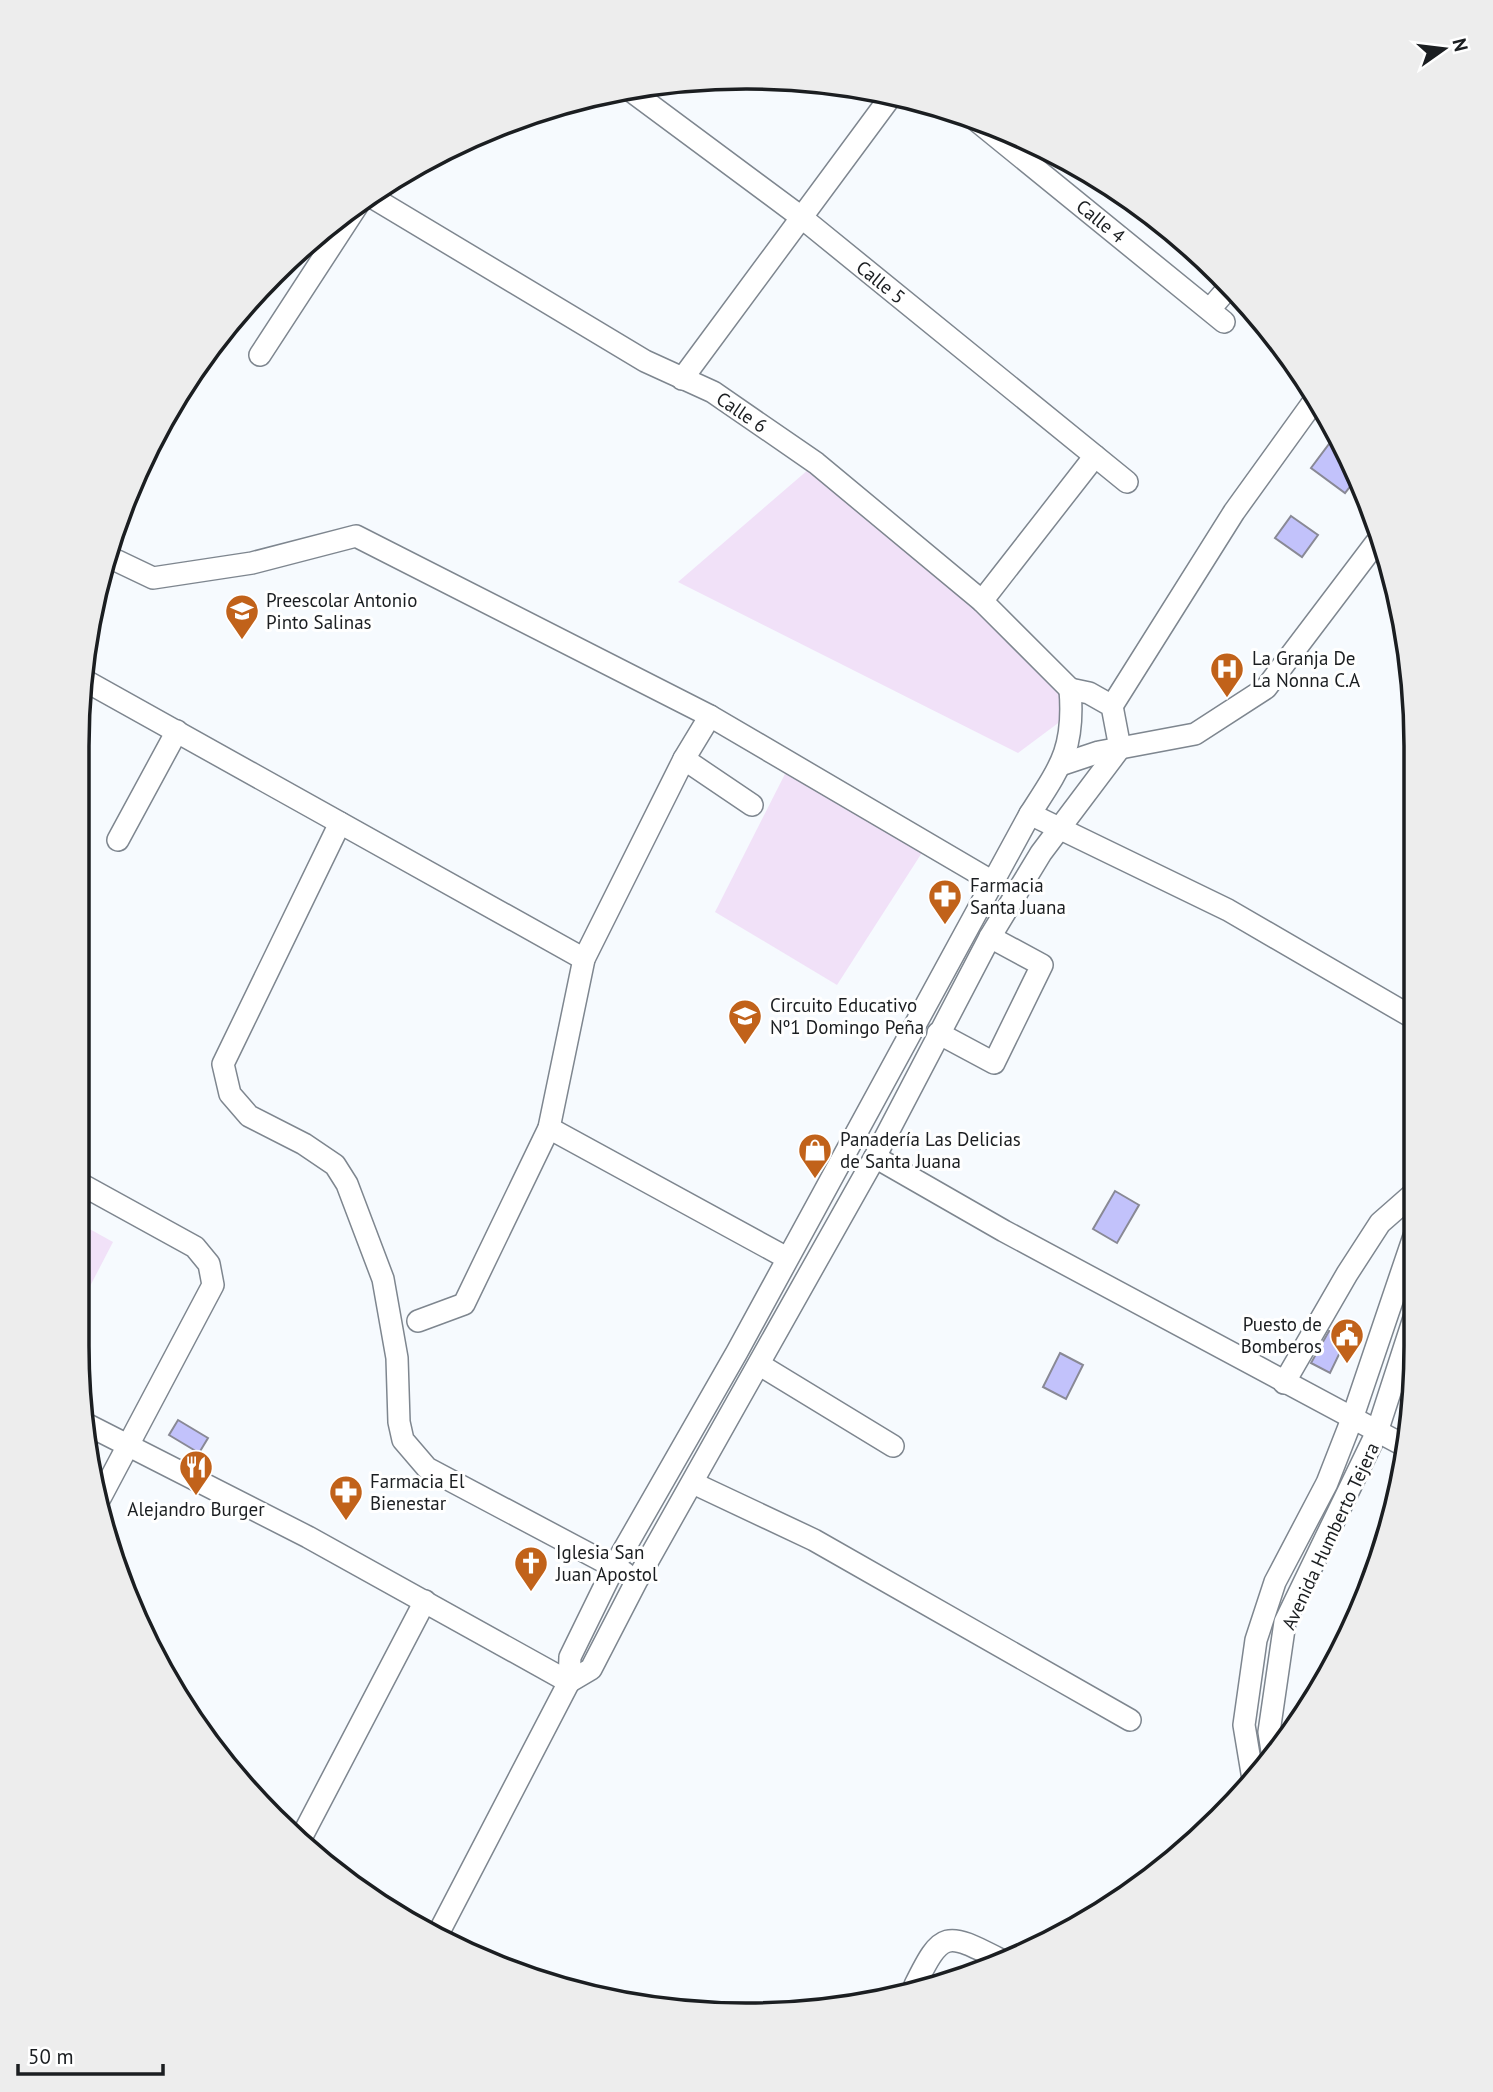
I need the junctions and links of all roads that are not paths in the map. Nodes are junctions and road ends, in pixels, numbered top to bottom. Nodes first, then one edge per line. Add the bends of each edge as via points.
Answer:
1 (642, 98) edge
2 (885, 104) edge
3 (1001, 140) edge
4 (379, 201) edge
5 (801, 217) junction
6 (343, 227) edge
7 (1225, 297) edge
8 (260, 355) dead end
9 (682, 379) junction
10 (1309, 407) edge
11 (1095, 456) junction
12 (1127, 482) dead end
13 (1373, 547) edge
14 (117, 561) edge
15 (982, 601) junction
16 (93, 685) edge
17 (1070, 689) junction
18 (1112, 706) junction
19 (710, 716) junction
20 (177, 731) junction
21 (1120, 748) junction
22 (684, 759) junction
23 (1063, 764) junction
24 (752, 805) dead end
25 (1030, 814) junction
26 (340, 823) junction
27 (1059, 828) junction
28 (118, 840) dead end
29 (993, 882) junction
30 (990, 937) junction
31 (584, 960) junction
32 (1404, 1013) edge
33 (938, 1033) junction
34 (549, 1128) junction
35 (875, 1157) junction
36 (89, 1189) edge
37 (1404, 1203) edge
38 (788, 1258) junction
39 (1404, 1266) edge
40 (418, 1321) dead end
41 (1404, 1349) edge
42 (760, 1365) junction
43 (1284, 1382) junction
44 (1352, 1419) junction
45 (95, 1429) edge
46 (1377, 1432) junction
47 (1396, 1442) edge
48 (128, 1446) junction
49 (893, 1446) dead end
50 (693, 1483) junction
51 (105, 1488) edge
52 (614, 1567) junction
53 (637, 1580) junction
54 (425, 1601) junction
55 (569, 1682) junction
56 (1130, 1720) dead end
57 (1271, 1742) edge
58 (1251, 1767) edge
59 (304, 1832) edge
60 (441, 1927) edge
61 (992, 1955) edge
62 (917, 1980) edge

1 - 5 street, Calle 5
2 - 5 street
3 - 7 street, Calle 4 via 1217,315
4 - 9 street, Calle 6
5 - 9 street
5 - 11 street, Calle 5
6 - 8 street
9 - 15 street, Calle 6 via 713,392 816,463
10 - 18 street via 1234,512
11 - 12 street, Calle 5
11 - 15 street
13 - 21 street via 1266,688 1195,734
14 - 19 street via 153,578 253,563 356,536
15 - 17 street, Calle 6
16 - 20 street
17 - 18 street
17 - 23 street via 1072,721
18 - 21 street
19 - 22 street
19 - 29 street
20 - 26 street
20 - 28 street
21 - 23 street
21 - 27 street
22 - 24 street
22 - 31 street
23 - 25 street
25 - 27 street
25 - 29 street
26 - 31 street
26 - 52 street via 223,1064 230,1094 249,1116 335,1165 346,1184 383,1279 397,1358 399,1422 411,1453 427,1468
27 - 30 street
27 - 32 street via 1228,910
29 - 38 street
30 - 33 street
30 - 33 street via 1042,965 994,1063
31 - 34 street
33 - 35 street
34 - 38 street
34 - 40 street via 464,1304
35 - 42 street
35 - 43 street
36 - 48 street via 195,1247 209,1264 213,1285
37 - 43 street via 1380,1223
38 - 52 street
39 - 44 street, Avenida Humberto Tejera
41 - 46 street, Avenida Humberto Tejera
42 - 49 street
42 - 50 street
43 - 44 street
44 - 46 street
44 - 58 street, Avenida Humberto Tejera via 1326,1483 1275,1582 1256,1640 1244,1725
45 - 48 street
46 - 47 street
46 - 57 street, Avenida Humberto Tejera via 1285,1622
48 - 51 street
48 - 54 street
50 - 53 street
50 - 56 street via 814,1540
52 - 53 street
52 - 55 street via 570,1657
53 - 55 street via 591,1669
54 - 55 street
54 - 59 street
55 - 60 street
61 - 62 street via 963,1941 946,1940 932,1950

